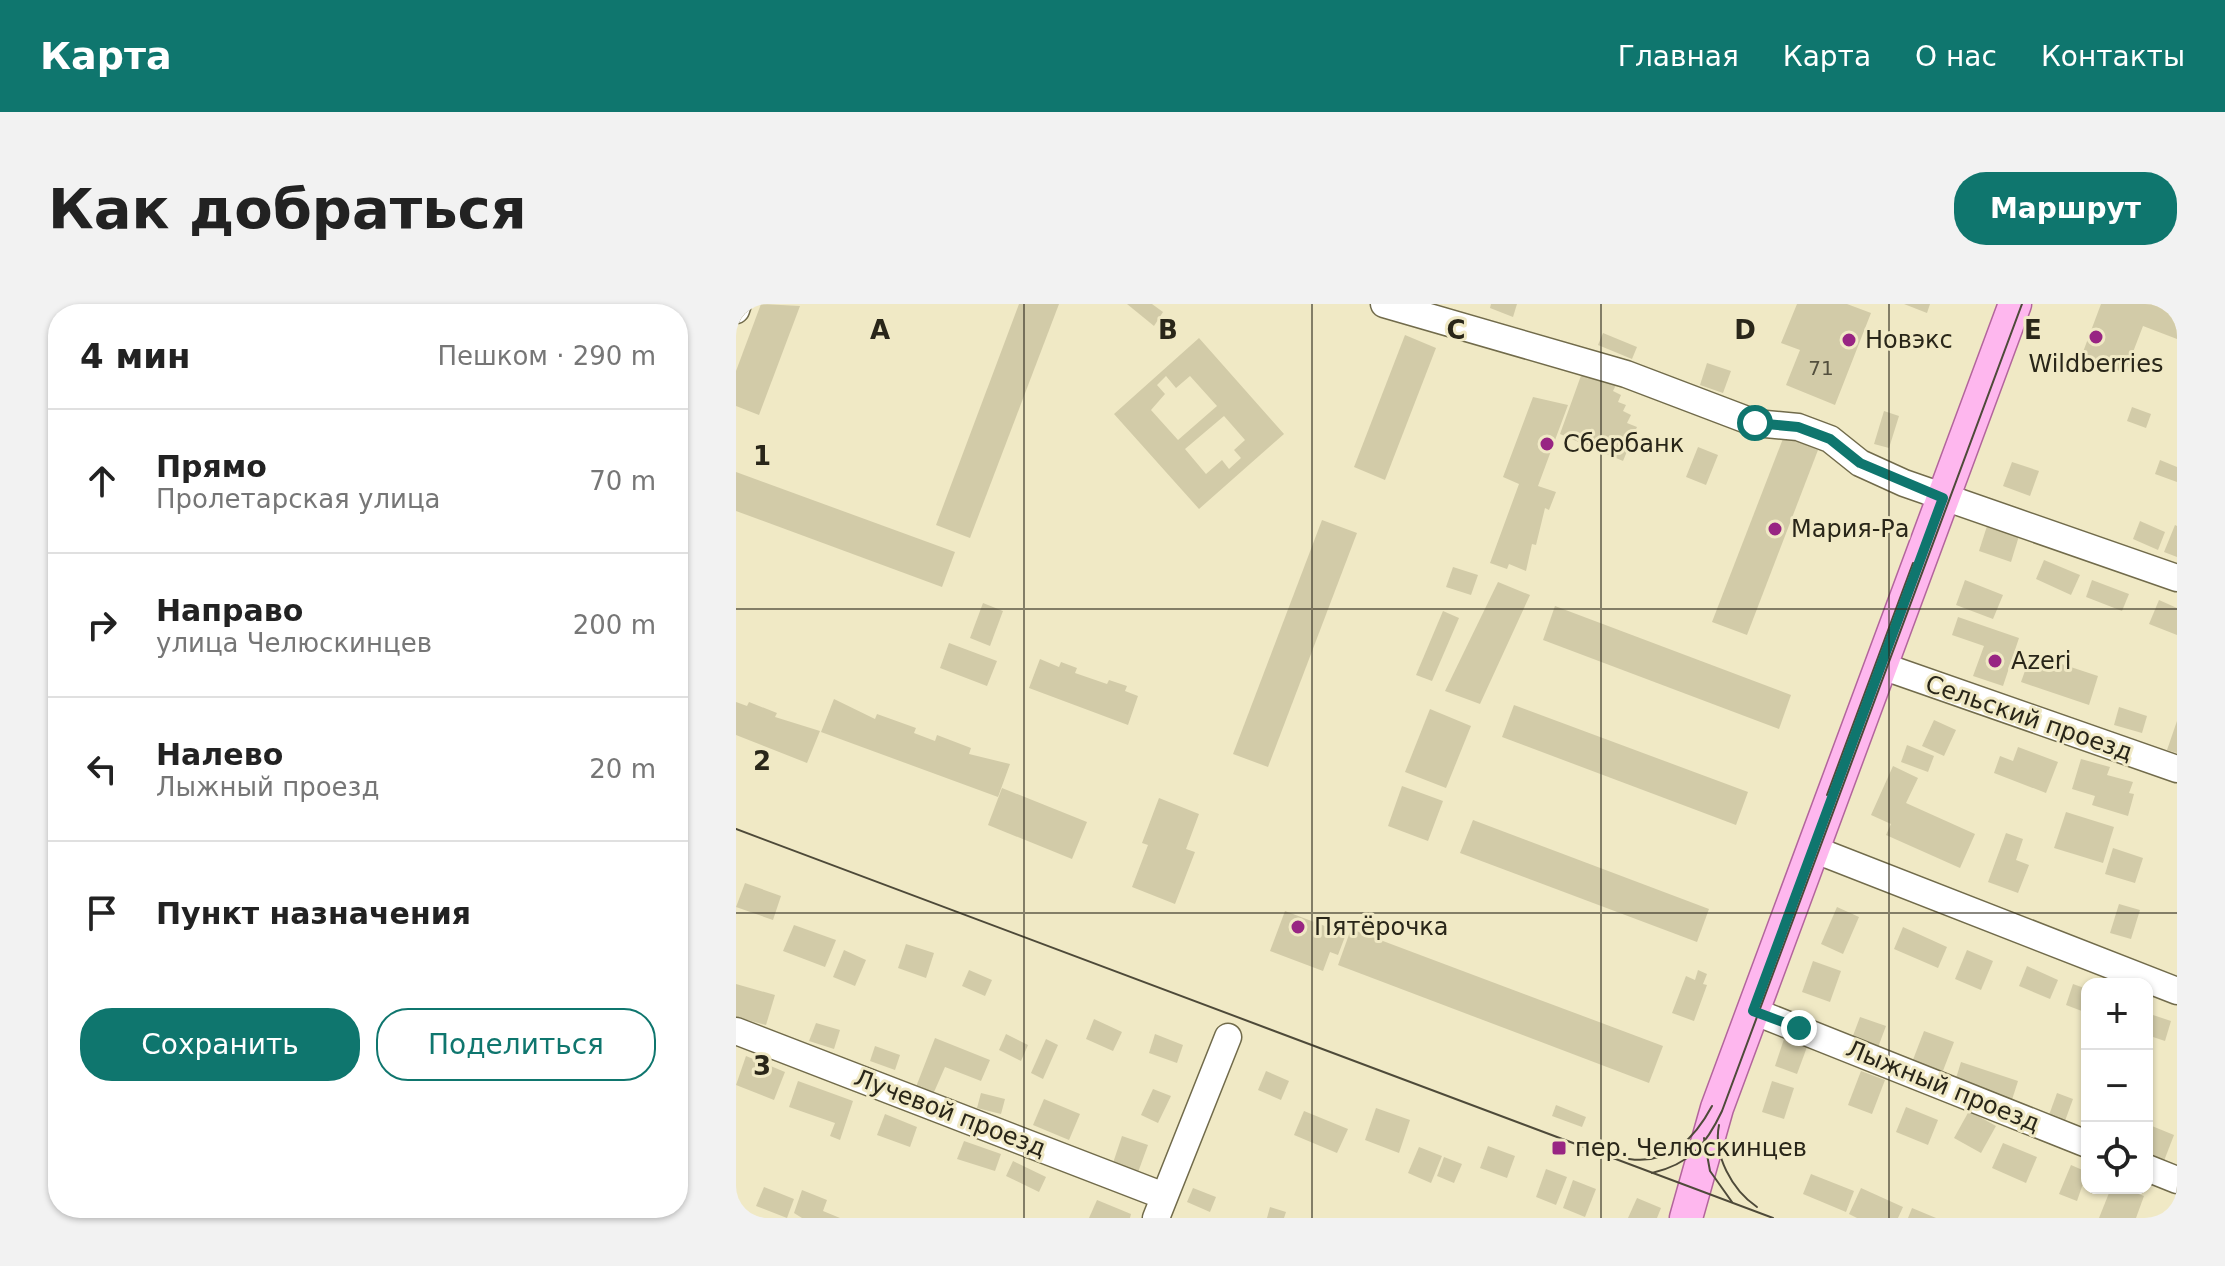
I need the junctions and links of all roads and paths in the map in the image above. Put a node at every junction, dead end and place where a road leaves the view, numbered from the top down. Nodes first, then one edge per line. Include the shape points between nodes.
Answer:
1 (738, 304) edge
2 (1384, 304) edge
3 (2015, 304) edge
4 (736, 310) edge
5 (1471, 315) edge
6 (1943, 498) junction
7 (2177, 578) edge
8 (1882, 666) junction
9 (2177, 769) edge
10 (1813, 849) junction
11 (2177, 991) edge
12 (1753, 1011) junction
13 (736, 1031) edge
14 (1228, 1037) dead end
15 (2081, 1142) edge
16 (2153, 1170) edge
17 (2177, 1180) edge
18 (1160, 1207) edge
19 (1686, 1218) edge

1 - 4 street
2 - 5 street
3 - 6 main road
5 - 6 street via 1755,423 1798,427 1830,439 1860,463
6 - 7 street
6 - 8 main road
8 - 9 street, Сельский проезд
8 - 10 main road
10 - 11 street
10 - 12 main road
12 - 15 street, Лыжный проезд
12 - 19 main road via 1717,1108
13 - 18 street, Лучевой проезд
14 - 18 street
16 - 17 street

